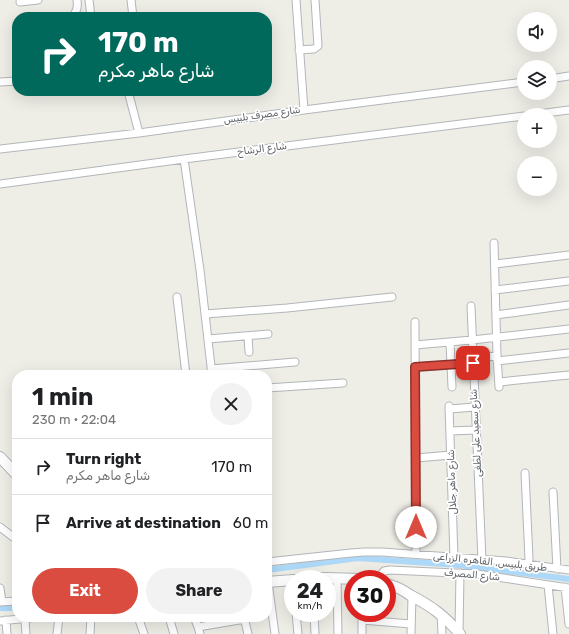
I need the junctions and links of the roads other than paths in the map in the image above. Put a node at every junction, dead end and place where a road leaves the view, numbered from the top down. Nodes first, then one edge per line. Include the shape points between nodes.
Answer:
1 (38, 0) edge
2 (77, 0) edge
3 (89, 0) edge
4 (131, 0) edge
5 (296, 0) edge
6 (315, 0) edge
7 (20, 2) dead end
8 (77, 12) edge
9 (90, 12) edge
10 (132, 12) edge
11 (299, 50) junction
12 (569, 76) edge
13 (557, 78) edge
14 (12, 81) edge
15 (0, 82) edge
16 (517, 83) edge
17 (129, 96) edge
18 (304, 110) junction
19 (569, 110) edge
20 (557, 112) edge
21 (517, 117) edge
22 (139, 133) junction
23 (0, 150) edge
24 (184, 159) junction
25 (0, 184) edge
26 (494, 243) dead end
27 (569, 255) edge
28 (495, 264) junction
29 (569, 280) edge
30 (495, 290) junction
31 (177, 297) dead end
32 (392, 297) dead end
33 (569, 305) edge
34 (471, 306) dead end
35 (205, 314) junction
36 (496, 315) junction
37 (415, 322) dead end
38 (569, 329) edge
39 (268, 334) dead end
40 (248, 336) junction
41 (497, 338) junction
42 (208, 339) junction
43 (472, 340) junction
44 (450, 342) junction
45 (416, 345) junction
46 (249, 352) dead end
47 (569, 353) edge
48 (497, 359) junction
49 (473, 360) junction
50 (295, 362) dead end
51 (451, 365) junction
52 (415, 367) junction
53 (185, 370) edge
54 (212, 370) edge
55 (229, 370) edge
56 (569, 375) edge
57 (343, 383) dead end
58 (452, 387) dead end
59 (272, 388) edge
60 (475, 407) junction
61 (476, 430) junction
62 (450, 431) junction
63 (451, 455) junction
64 (0, 457) edge
65 (416, 458) junction
66 (12, 470) edge
67 (525, 473) dead end
68 (553, 492) dead end
69 (0, 527) edge
70 (12, 536) edge
71 (416, 554) junction
72 (454, 558) junction
73 (482, 560) junction
74 (272, 561) edge
75 (528, 564) junction
76 (557, 568) junction
77 (396, 570) edge
78 (569, 570) edge
79 (460, 573) junction
80 (337, 578) joint
81 (344, 578) edge
82 (284, 581) edge
83 (272, 582) edge
84 (548, 585) junction
85 (0, 588) edge
86 (396, 588) edge
87 (567, 588) edge
88 (412, 596) junction
89 (12, 601) edge
90 (1, 602) edge
91 (272, 612) edge
92 (441, 614) junction
93 (3, 621) edge
94 (25, 622) edge
95 (58, 622) edge
96 (91, 622) edge
97 (140, 622) edge
98 (170, 622) edge
99 (231, 622) edge
100 (246, 622) edge
101 (297, 622) edge
102 (314, 622) edge
103 (362, 622) edge
104 (396, 622) edge
105 (411, 624) junction
106 (569, 624) edge
107 (199, 631) edge
108 (460, 633) edge
109 (7, 634) edge
110 (26, 634) edge
111 (57, 634) edge
112 (90, 634) edge
113 (144, 634) edge
114 (174, 634) edge
115 (248, 634) edge
116 (275, 634) edge
117 (298, 634) edge
118 (315, 634) edge
119 (338, 634) edge
120 (363, 634) edge
121 (411, 634) edge
122 (442, 634) edge
123 (553, 634) edge

1 - 7 street
2 - 8 street
3 - 9 street
4 - 10 street
5 - 11 street
6 - 11 street via 318,46 314,49
11 - 18 street
12 - 13 street
14 - 15 street
16 - 18 street, شارع مصرف بلبيس
17 - 22 street
18 - 22 street, شارع مصرف بلبيس
19 - 20 street
21 - 24 street, شارع الرشاح
22 - 23 street, شارع مصرف بلبيس
24 - 25 street, شارع الرشاح
24 - 35 street
26 - 28 street
27 - 28 street
28 - 30 street
29 - 30 street
30 - 36 street
31 - 53 street
32 - 35 street
33 - 36 street
34 - 43 street, شارع سعيد على لطفى
35 - 42 street
36 - 41 street
37 - 45 street
38 - 41 street
39 - 40 street
40 - 42 street
40 - 46 street
41 - 43 street
41 - 48 street
42 - 54 street
43 - 44 street
43 - 49 street, شارع سعيد على لطفى
44 - 45 street
44 - 51 street
45 - 52 street
47 - 48 street
48 - 49 street
48 - 56 street via 499,385
49 - 51 street
49 - 60 street, شارع سعيد على لطفى
50 - 55 street
51 - 52 street
51 - 58 street
52 - 65 street
57 - 59 street
60 - 61 street, شارع سعيد على لطفى
60 - 62 street, شارع ماهر جلال via 449,407
61 - 62 street
61 - 73 street, شارع سعيد على لطفى
62 - 63 street, شارع ماهر جلال
63 - 65 street
63 - 72 street, شارع ماهر جلال
64 - 66 street
65 - 71 street
67 - 75 street
68 - 76 street
69 - 70 street
71 - 72 street, طريق بلبيس, القاهره الزراعى
71 - 74 street, طريق بلبيس, القاهره الزراعى via 364,552
72 - 73 street, طريق بلبيس, القاهره الزراعى
73 - 75 street, طريق بلبيس, القاهره الزراعى
75 - 76 street, طريق بلبيس, القاهره الزراعى
76 - 78 street, طريق بلبيس, القاهره الزراعى
77 - 79 street, شارع المصرف
79 - 84 street, شارع المصرف
79 - 108 street
80 - 81 street
80 - 119 street
82 - 83 street
84 - 87 street, شارع المصرف
84 - 123 street
85 - 90 street
86 - 88 street
87 - 106 street
88 - 92 street
88 - 105 street
89 - 90 street
91 - 116 street
92 - 108 street
92 - 122 street
93 - 109 street
94 - 110 street
95 - 111 street
96 - 112 street
97 - 113 street
98 - 114 street
99 - 107 street
100 - 115 street
101 - 117 street
102 - 118 street
103 - 120 street
104 - 105 street
105 - 121 street

